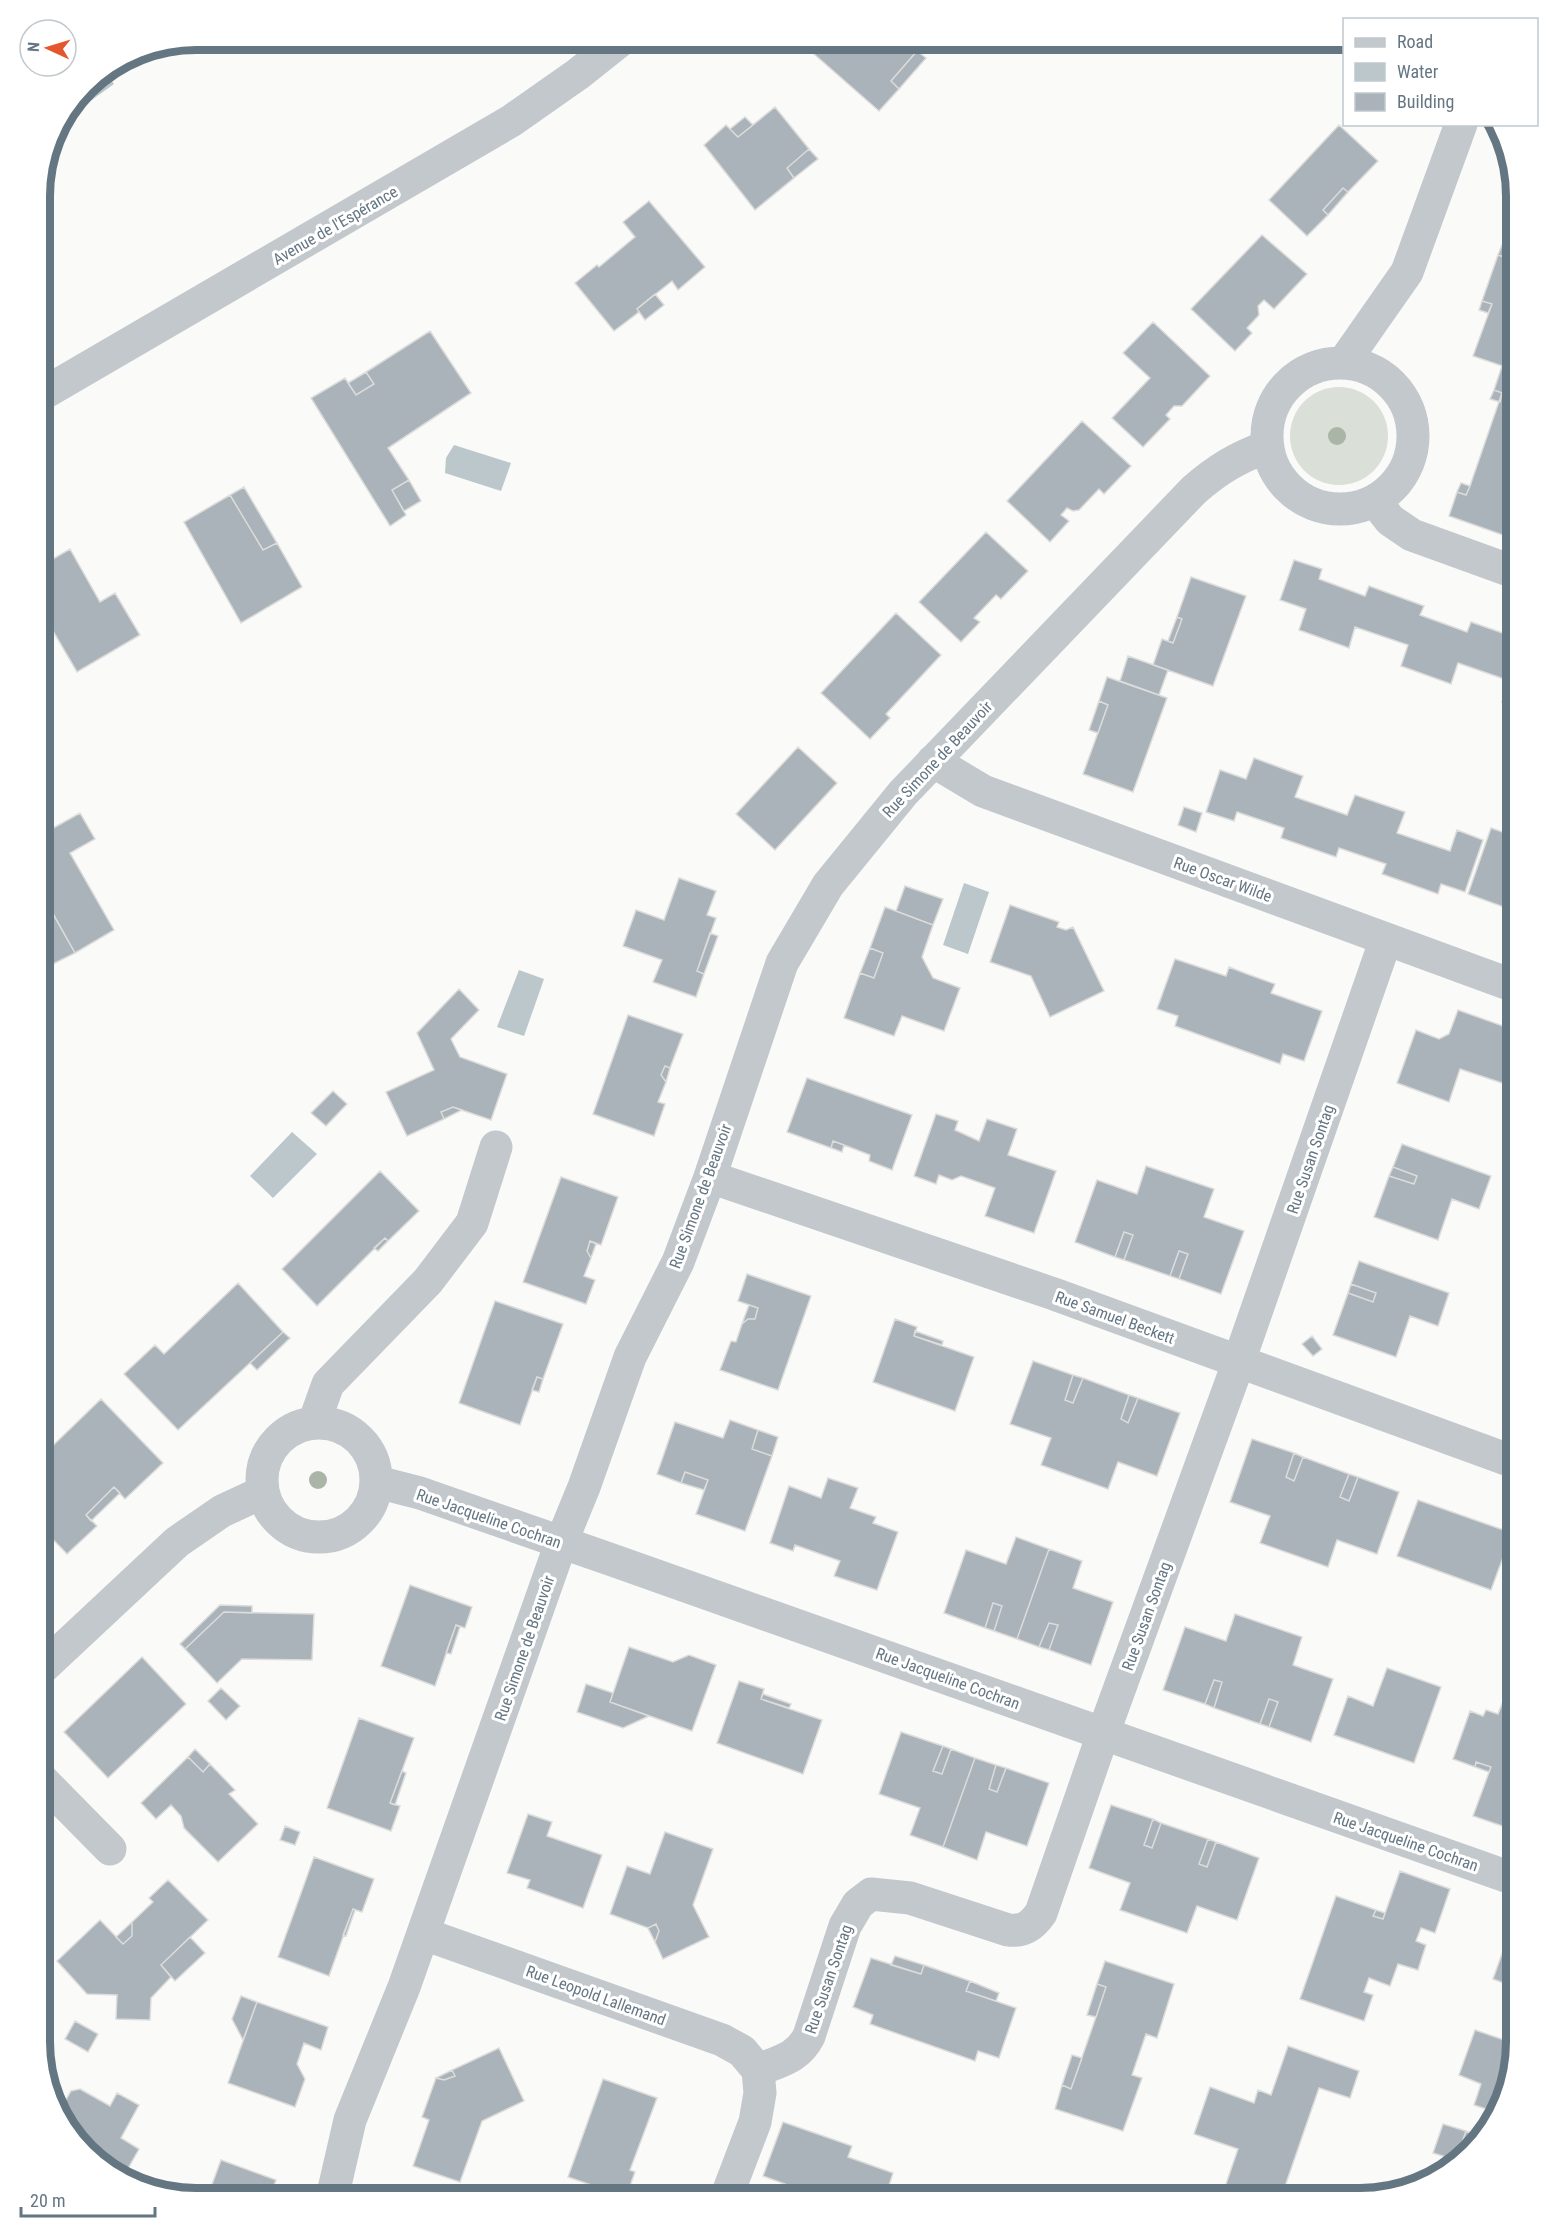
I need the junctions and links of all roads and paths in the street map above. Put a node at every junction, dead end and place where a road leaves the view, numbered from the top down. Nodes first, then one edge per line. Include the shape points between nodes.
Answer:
1 (608, 50) edge
2 (1460, 126) edge
3 (1344, 362) junction
4 (50, 390) edge
5 (1266, 447) junction
6 (1375, 501) junction
7 (1506, 569) edge
8 (933, 761) junction
9 (1386, 939) junction
10 (1506, 983) edge
11 (496, 1146) dead end
12 (710, 1177) junction
13 (1239, 1361) junction
14 (314, 1423) junction
15 (1506, 1459) edge
16 (376, 1482) junction
17 (263, 1492) junction
18 (561, 1543) junction
19 (50, 1661) edge
20 (1103, 1734) junction
21 (50, 1788) edge
22 (110, 1849) dead end
23 (1506, 1876) edge
24 (424, 1934) junction
25 (758, 2070) junction
26 (335, 2187) edge
27 (730, 2187) edge

1 - 4 street, Avenue de l'Espérance via 511,121
2 - 3 street via 1407,272
3 - 5 street via 1320,364 1284,386 1266,425
3 - 6 street via 1365,366 1386,378 1402,396 1412,418 1414,443 1407,466 1394,486
5 - 6 street via 1274,470 1287,488 1307,502 1330,509 1353,509
5 - 8 street, Rue Simone de Beauvoir via 1215,471 1194,490
6 - 7 street via 1390,520 1412,535
8 - 9 street, Rue Oscar Wilde via 983,791
8 - 12 street, Rue Simone de Beauvoir via 828,885 782,963
9 - 10 street, Rue Oscar Wilde
9 - 13 street, Rue Susan Sontag
11 - 14 street via 472,1223 428,1281 328,1384
12 - 13 street, Rue Samuel Beckett
12 - 18 street, Rue Simone de Beauvoir via 678,1262 630,1357
13 - 15 street, Rue Samuel Beckett
13 - 20 street, Rue Susan Sontag
14 - 16 street via 334,1424 365,1445 374,1463
14 - 17 street via 279,1438 262,1472
16 - 17 street via 373,1500 364,1516 333,1536 297,1533 270,1509
16 - 18 street, Rue Jacqueline Cochran via 420,1493
17 - 19 street via 222,1511 177,1542
18 - 20 street, Rue Jacqueline Cochran
18 - 24 street, Rue Simone de Beauvoir
20 - 23 street, Rue Jacqueline Cochran
20 - 25 street, Rue Susan Sontag via 1041,1913 1034,1923 1017,1931 1008,1930 910,1898 872,1894 858,1904 845,1926 803,2048
21 - 22 street
24 - 25 street, Rue Leopold Lallemand via 722,2040 742,2051
24 - 26 street, Rue Simone de Beauvoir via 350,2120
25 - 27 street via 760,2093 755,2122

